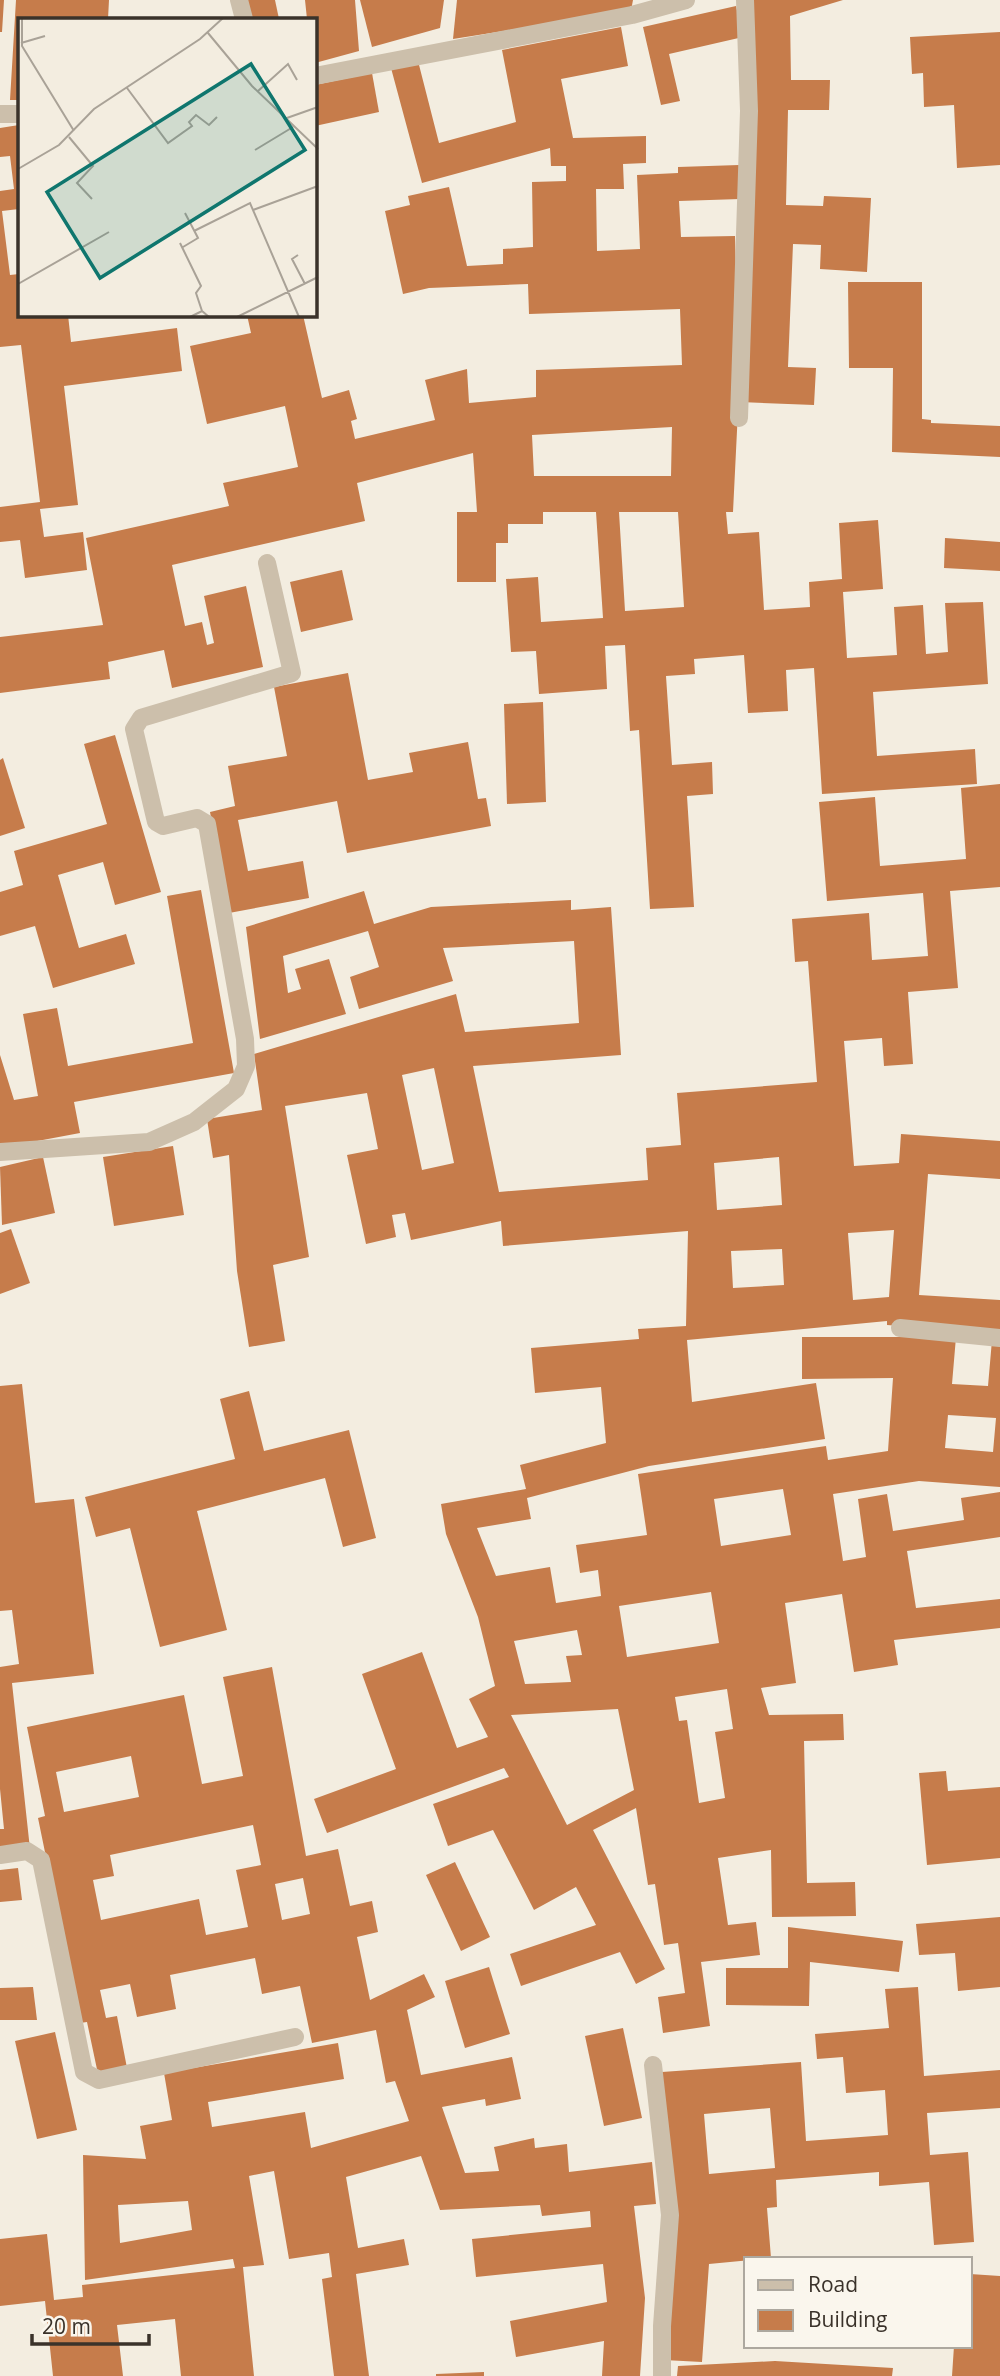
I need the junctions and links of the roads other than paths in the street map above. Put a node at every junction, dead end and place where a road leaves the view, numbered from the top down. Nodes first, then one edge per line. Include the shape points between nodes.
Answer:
1 (239, 0) edge
2 (686, 0) edge
3 (745, 0) edge
4 (634, 7) edge
5 (244, 18) edge
6 (317, 76) edge
7 (0, 114) edge
8 (18, 114) edge
9 (739, 418) dead end
10 (267, 563) dead end
11 (0, 1152) edge
12 (900, 1328) dead end
13 (1000, 1338) edge
14 (0, 1855) edge
15 (295, 2037) dead end
16 (653, 2065) dead end
17 (662, 2376) edge

1 - 5 street
2 - 4 street
3 - 9 street via 749,111
4 - 6 street
7 - 8 street
10 - 11 street via 292,673 141,718 134,729 156,822 163,826 197,818 207,824 246,1066 236,1088 194,1122 149,1142
12 - 13 street
14 - 15 street via 27,1851 41,1860 84,2072 99,2080
16 - 17 street via 670,2215

